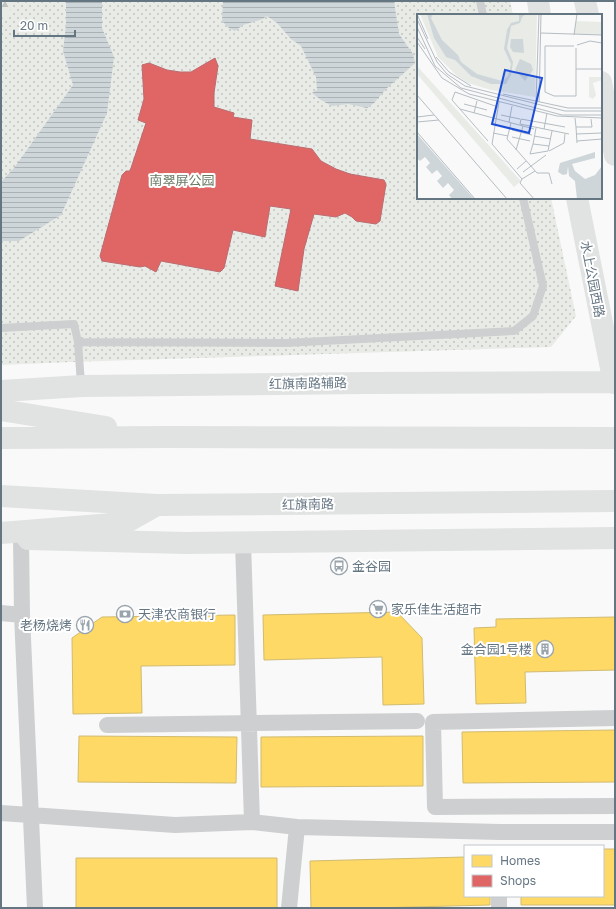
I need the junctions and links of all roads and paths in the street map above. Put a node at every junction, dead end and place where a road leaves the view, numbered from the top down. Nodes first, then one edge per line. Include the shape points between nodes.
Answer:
1 (480, 1) edge
2 (538, 1) edge
3 (585, 1) edge
4 (483, 14) edge
5 (540, 14) edge
6 (588, 14) edge
7 (602, 87) edge
8 (615, 155) edge
9 (523, 199) edge
10 (577, 199) edge
11 (1, 328) edge
12 (78, 342) junction
13 (614, 382) edge
14 (82, 386) junction
15 (1, 391) edge
16 (1, 410) edge
17 (169, 437) junction
18 (1, 438) edge
19 (615, 438) edge
20 (1, 496) edge
21 (615, 501) edge
22 (157, 505) junction
23 (8, 536) edge
24 (615, 538) edge
25 (243, 542) junction
26 (1, 614) edge
27 (22, 615) junction
28 (615, 718) edge
29 (417, 721) dead end
30 (249, 723) junction
31 (107, 725) dead end
32 (615, 806) edge
33 (1, 813) edge
34 (30, 815) junction
35 (252, 822) junction
36 (297, 827) junction
37 (615, 832) edge
38 (500, 839) edge
39 (499, 897) edge
40 (35, 908) edge
41 (289, 908) edge
42 (499, 908) edge

1 - 4 lane
2 - 5 main road
3 - 6 main road
7 - 8 main road
9 - 12 lane via 543,286 533,316 514,331 285,343
10 - 13 main road, 水上公园西路
11 - 12 lane via 74,324
12 - 14 lane
13 - 14 main road, 红旗南路辅路
14 - 15 main road, 红旗南路辅路
16 - 17 main road
17 - 18 main road
17 - 19 main road
20 - 22 main road, 红旗南路
21 - 22 main road, 红旗南路
22 - 23 main road via 125,523
23 - 25 main road via 186,543
23 - 27 street
24 - 25 main road
25 - 30 street
26 - 27 street
27 - 34 street
28 - 32 street via 433,722 436,808
29 - 30 street
30 - 31 street
30 - 35 street
33 - 34 street
34 - 35 street via 175,825
34 - 40 street
35 - 36 street
36 - 38 street
36 - 41 street
37 - 38 street
39 - 42 street

